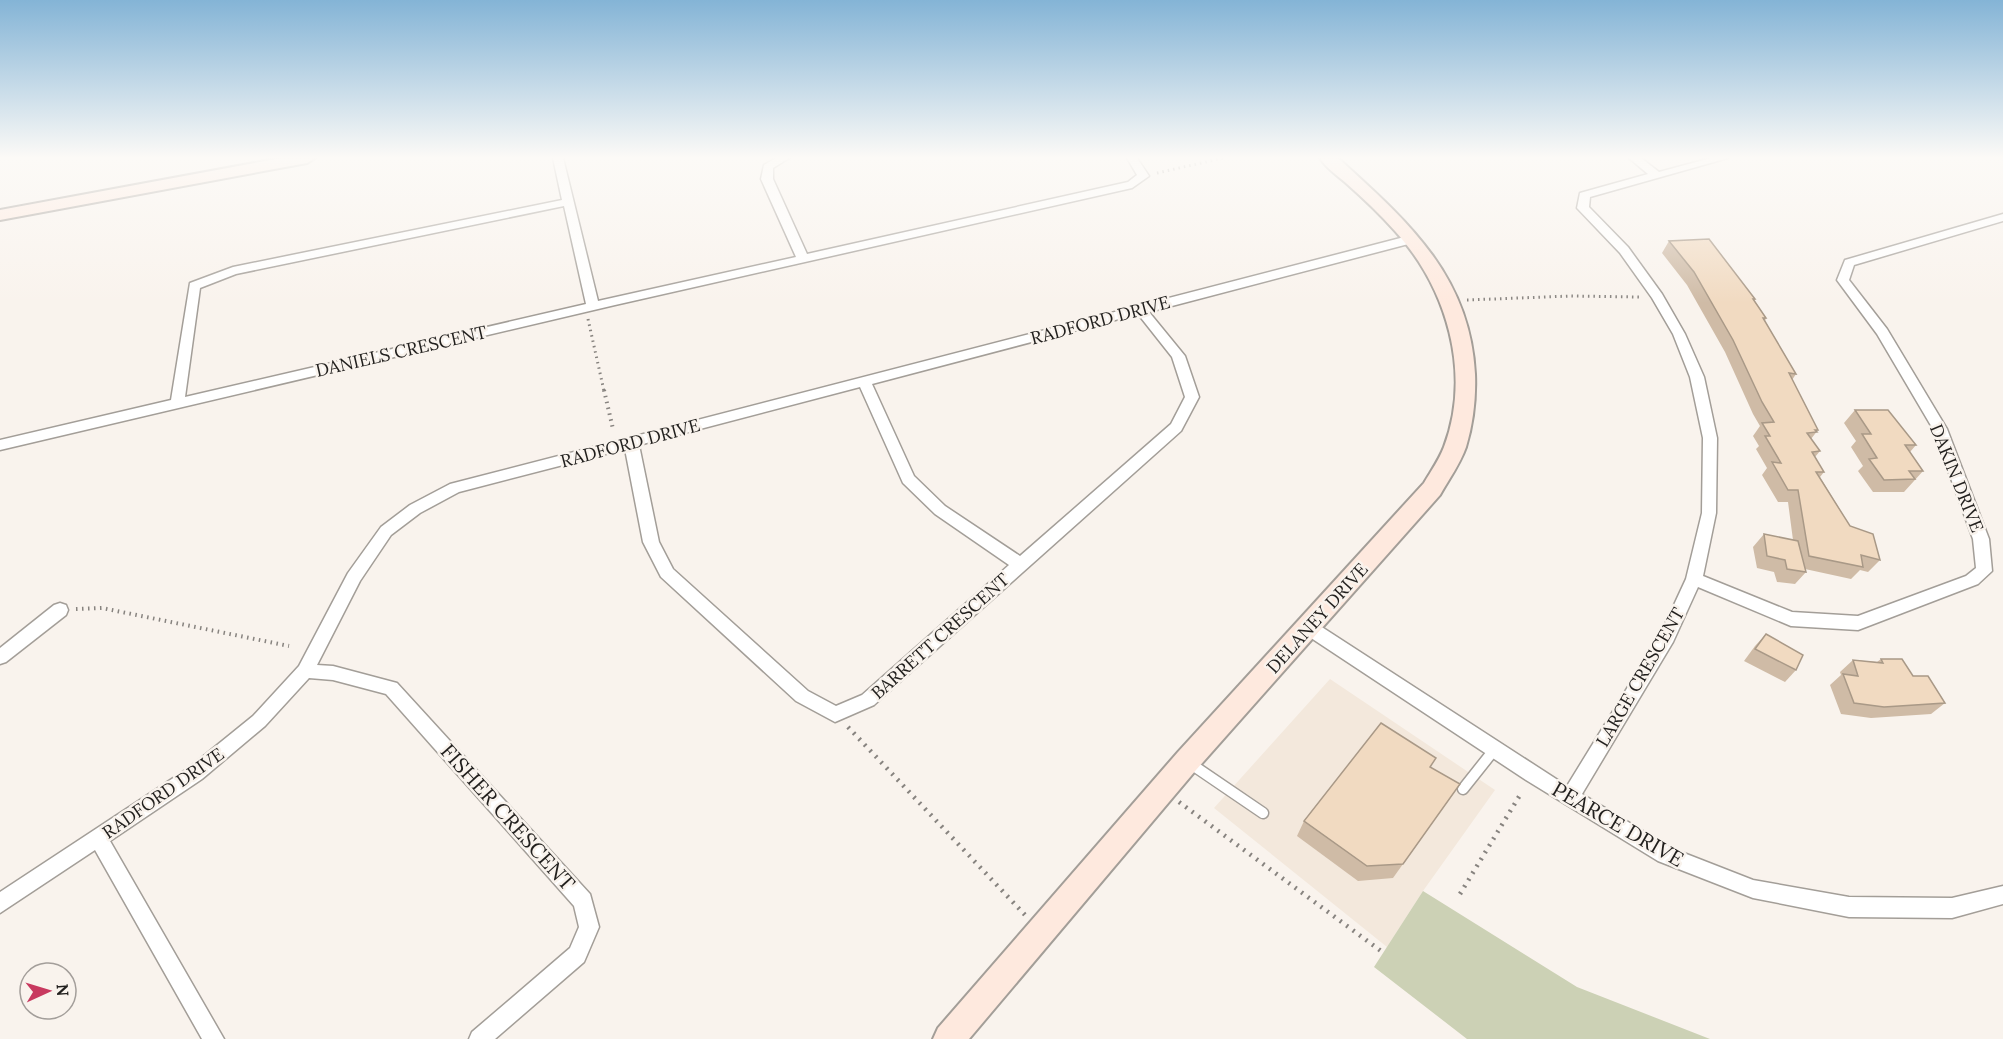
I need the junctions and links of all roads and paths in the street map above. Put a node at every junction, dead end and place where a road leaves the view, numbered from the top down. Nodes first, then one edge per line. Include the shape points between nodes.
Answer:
1 (46, 206) edge
2 (546, 206) edge
3 (569, 206) edge
4 (779, 206) edge
5 (1036, 206) edge
6 (1378, 206) edge
7 (1583, 206) edge
8 (0, 215) edge
9 (2003, 217) edge
10 (1412, 239) junction
11 (803, 259) junction
12 (1658, 297) junction
13 (1450, 300) junction
14 (592, 307) junction
15 (1141, 310) junction
16 (864, 382) junction
17 (177, 403) junction
18 (613, 429) dead end
19 (631, 443) junction
20 (0, 445) edge
21 (1020, 564) junction
22 (1694, 579) junction
23 (60, 610) joint
24 (1308, 627) junction
25 (289, 646) dead end
26 (0, 657) edge
27 (305, 671) junction
28 (835, 714) junction
29 (1494, 750) junction
30 (1187, 761) junction
31 (1163, 789) junction
32 (1464, 789) dead end
33 (1520, 795) dead end
34 (1570, 797) junction
35 (1263, 813) dead end
36 (99, 838) junction
37 (1460, 894) dead end
38 (2003, 895) edge
39 (0, 903) edge
40 (1042, 932) junction
41 (1381, 951) dead end
42 (214, 1039) edge
43 (479, 1039) edge
44 (949, 1039) edge

1 - 8 street
2 - 17 street via 233,271 194,286
3 - 14 street
4 - 11 street
5 - 11 street, DANIELS CRESCENT
6 - 10 street, DELANEY DRIVE
7 - 12 street, LARGE CRESCENT via 1624,250
9 - 22 street, DAKIN DRIVE via 1849,263 1843,280 1882,332 1940,429 1981,539 1984,571 1972,580 1858,623 1791,619
10 - 13 street, DELANEY DRIVE
10 - 15 street, RADFORD DRIVE
11 - 14 street, DANIELS CRESCENT
12 - 13 path
12 - 22 street, LARGE CRESCENT via 1697,376 1710,438 1710,513
13 - 24 street, DELANEY DRIVE via 1460,330 1466,382 1457,442 1432,489
14 - 17 street, DANIELS CRESCENT
14 - 18 path via 587,317
15 - 16 street, RADFORD DRIVE
15 - 21 street, BARRETT CRESCENT via 1178,356 1192,397 1176,426
16 - 19 street, RADFORD DRIVE
16 - 21 street via 908,480 940,510
17 - 20 street, DANIELS CRESCENT
19 - 27 street, RADFORD DRIVE via 456,488 415,509 387,531 354,577
19 - 28 street via 651,542 666,573 802,696
21 - 28 street, BARRETT CRESCENT via 868,700
22 - 34 street, LARGE CRESCENT via 1667,637
23 - 25 path via 102,608
23 - 26 street
24 - 29 street, PEARCE DRIVE
24 - 30 street, DELANEY DRIVE
27 - 36 street, RADFORD DRIVE via 259,720 196,773
27 - 43 street, FISHER CRESCENT via 333,673 391,687 583,901 589,927 577,955
28 - 40 path
29 - 32 lane
29 - 34 street, PEARCE DRIVE
30 - 31 street, DELANEY DRIVE
30 - 35 lane
31 - 40 street, DELANEY DRIVE
31 - 41 path
33 - 37 path
34 - 38 street, PEARCE DRIVE via 1665,855 1753,889 1849,907 1952,908
36 - 39 street, RADFORD DRIVE
36 - 42 street
40 - 44 street, DELANEY DRIVE

